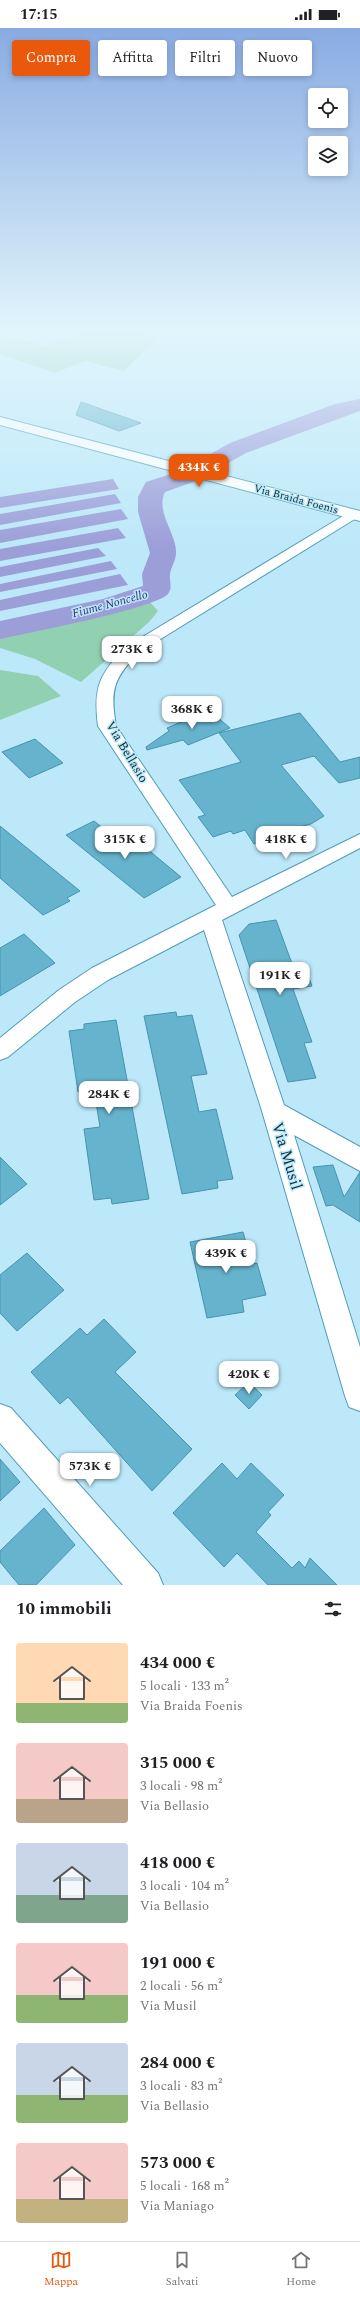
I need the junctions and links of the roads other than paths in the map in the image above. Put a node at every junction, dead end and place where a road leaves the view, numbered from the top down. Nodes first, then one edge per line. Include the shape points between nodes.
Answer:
1 (0, 421) edge
2 (356, 515) edge
3 (360, 840) edge
4 (219, 913) junction
5 (0, 1051) edge
6 (274, 1111) junction
7 (358, 1154) edge
8 (360, 1396) edge
9 (0, 1419) edge
10 (146, 1585) edge

1 - 2 street, Via Braida Foenis
2 - 4 street, Via Bellasio via 132,650 114,667 106,684 103,701 108,726
3 - 4 street
4 - 5 street via 100,974 67,996
4 - 6 street, Via Musil
6 - 7 street
6 - 8 street, Via Musil
9 - 10 street

